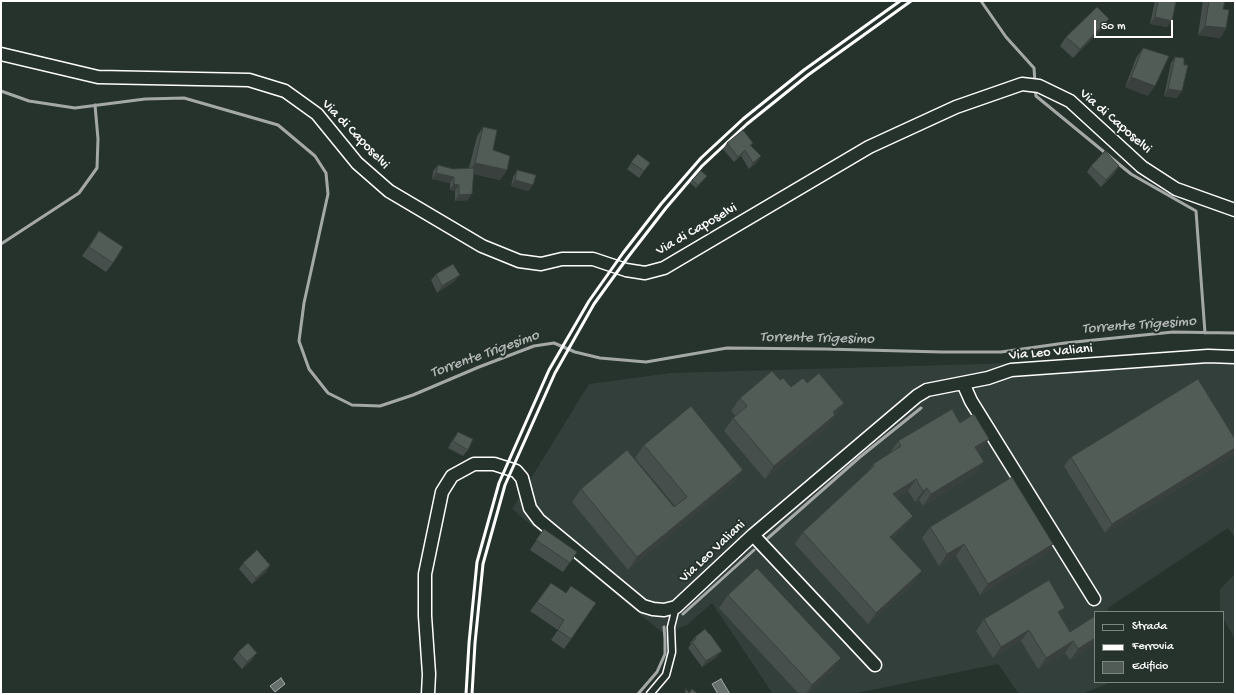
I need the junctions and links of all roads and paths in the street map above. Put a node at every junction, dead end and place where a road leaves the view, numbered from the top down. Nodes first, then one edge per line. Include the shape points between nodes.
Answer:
1 (1, 54) edge
2 (1235, 210) edge
3 (1235, 357) edge
4 (963, 383) junction
5 (753, 535) junction
6 (1094, 598) dead end
7 (676, 607) junction
8 (875, 666) dead end
9 (428, 694) edge
10 (650, 694) edge

1 - 2 street, Via di Caposelvi via 98,77 249,80 285,91 316,114 357,163 389,191 482,246 519,261 541,264 562,259 592,259 645,273 664,268 869,147 956,107 1022,84 1039,86 1070,101 1142,167 1176,189
3 - 4 street, Via Leo Valiani via 1208,356 1011,370
4 - 5 street, Via Leo Valiani via 927,390 917,396
4 - 6 street via 971,400
5 - 7 street, Via Leo Valiani
5 - 8 street
7 - 9 street via 664,610 643,606 539,520 530,508 522,478 516,471 494,464 474,464 452,476 442,492 425,574
7 - 10 lane via 671,627 672,652 666,675

